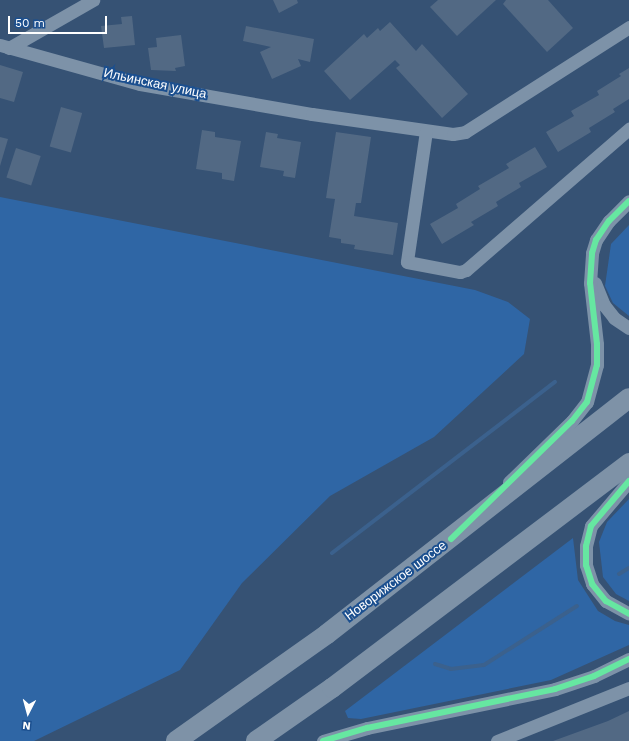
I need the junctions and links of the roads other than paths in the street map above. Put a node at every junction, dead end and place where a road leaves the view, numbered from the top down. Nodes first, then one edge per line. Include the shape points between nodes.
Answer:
1 (93, 0) edge
2 (629, 27) edge
3 (4, 46) edge
4 (629, 129) edge
5 (426, 131) junction
6 (629, 201) edge
7 (591, 267) junction
8 (629, 328) edge
9 (629, 398) edge
10 (629, 463) edge
11 (629, 481) edge
12 (451, 539) junction
13 (629, 614) edge
14 (629, 659) edge
15 (629, 688) edge
16 (176, 741) edge
17 (256, 741) edge
18 (323, 741) edge
19 (497, 741) edge

1 - 3 street
2 - 5 street, Ильинская улица via 465,132 453,134
3 - 5 street, Ильинская улица via 140,84
4 - 5 street via 460,272 407,262
6 - 7 street via 609,221 596,240
7 - 8 street via 604,305 614,318
7 - 12 street via 597,365 587,402 572,421
9 - 12 highway, Новорижское шоссе
10 - 17 highway via 332,688
11 - 13 street via 591,526 586,546 586,565 592,584 606,601
12 - 16 highway, Новорижское шоссе via 257,686
14 - 18 street via 594,676 554,690 367,728
15 - 19 street

